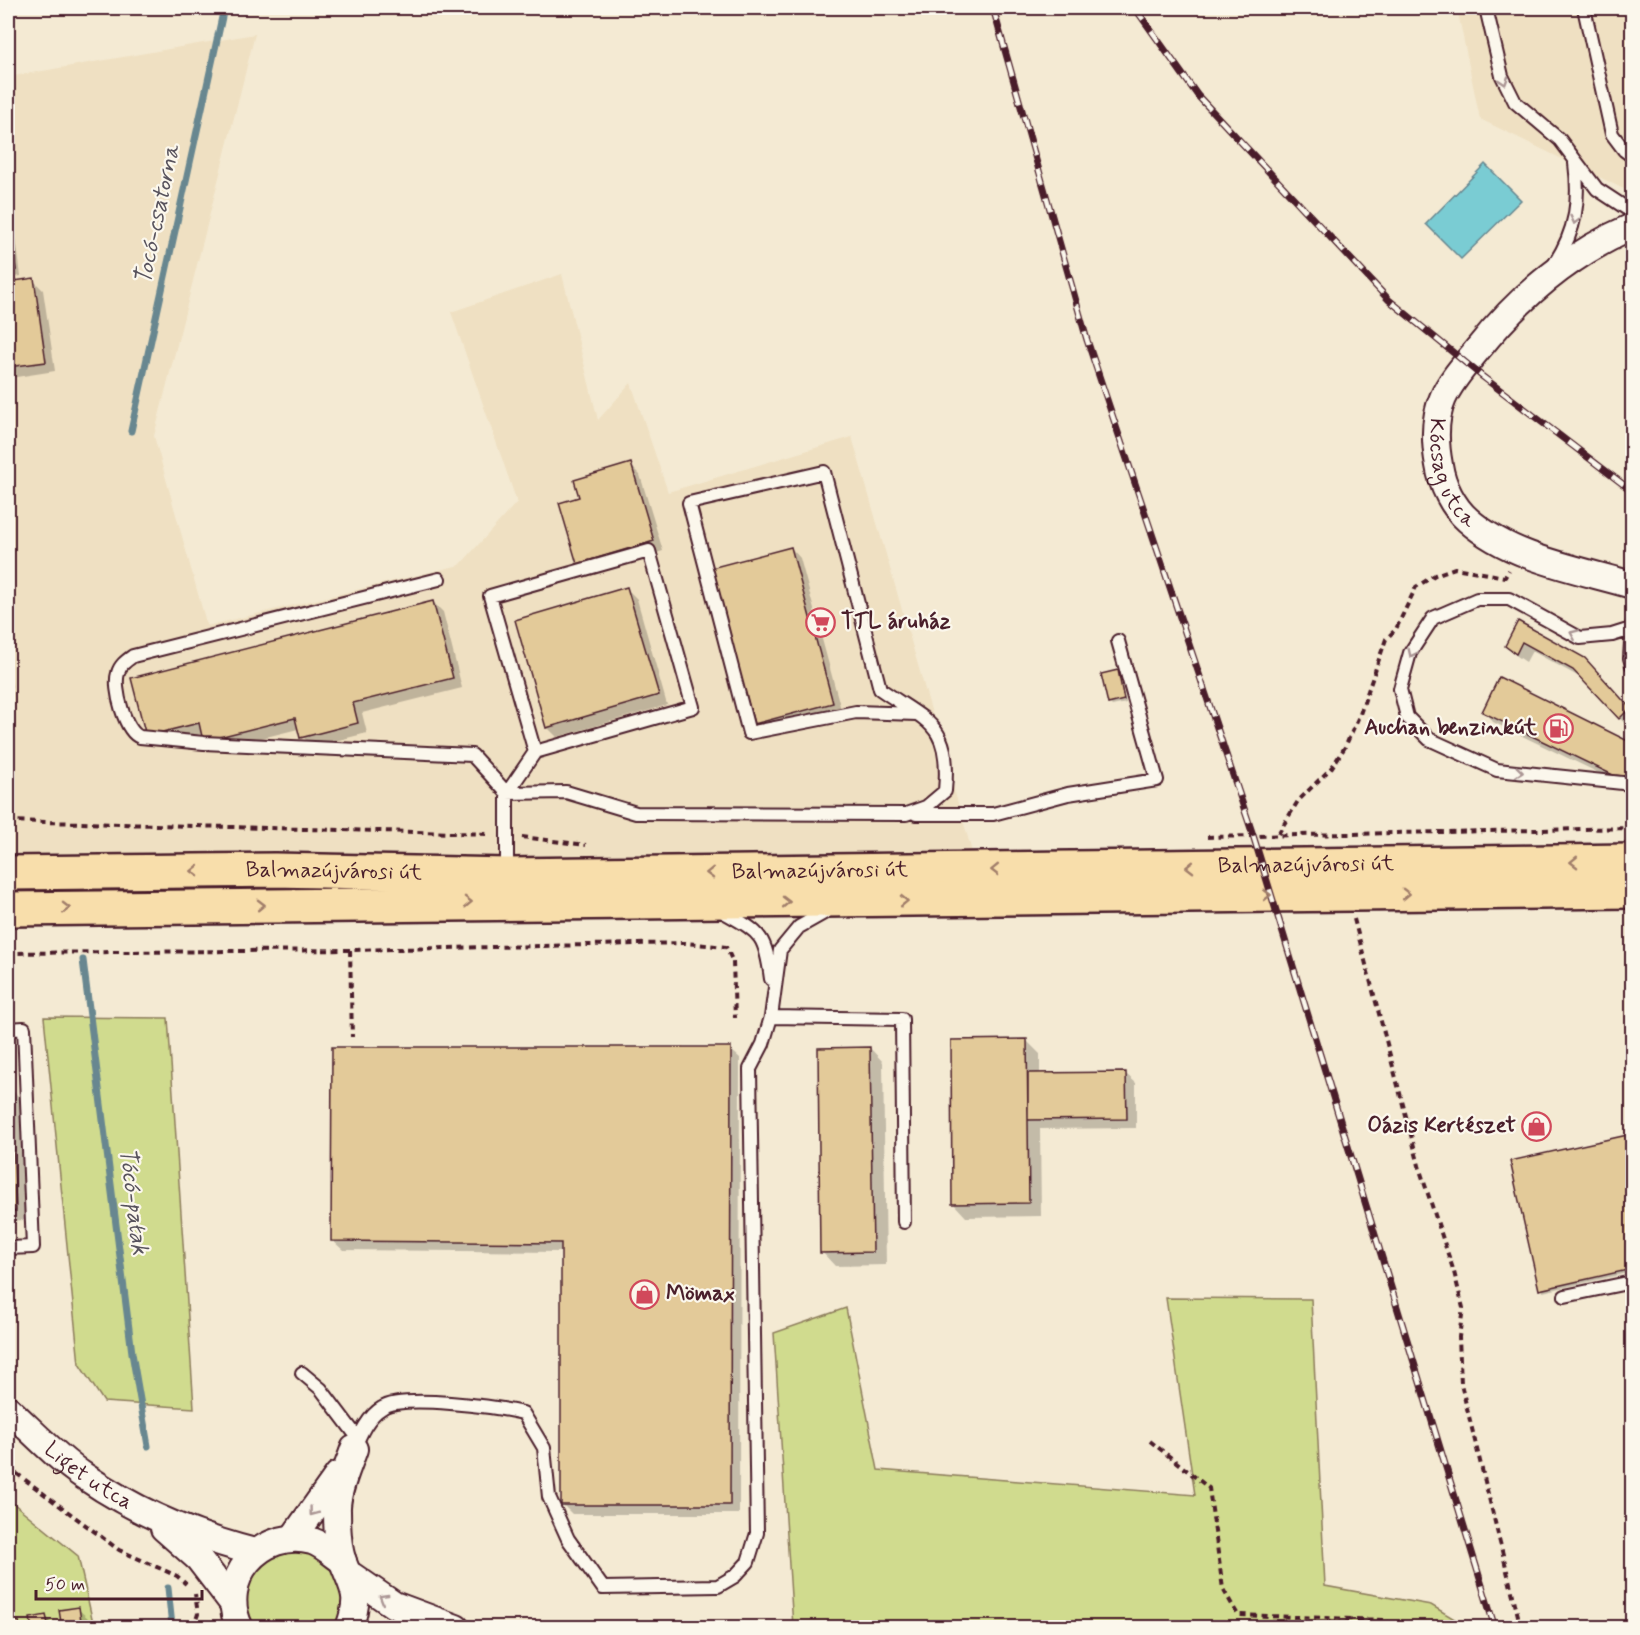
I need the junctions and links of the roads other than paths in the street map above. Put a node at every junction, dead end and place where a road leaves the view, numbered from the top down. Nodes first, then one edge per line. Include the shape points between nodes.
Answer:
1 (1486, 8) edge
2 (1584, 8) edge
3 (1632, 156) edge
4 (1575, 162) junction
5 (1632, 213) edge
6 (1632, 227) edge
7 (1546, 277) junction
8 (439, 579) dead end
9 (1632, 585) edge
10 (1631, 627) edge
11 (1118, 641) dead end
12 (1632, 665) edge
13 (917, 714) junction
14 (535, 752) junction
15 (1632, 784) edge
16 (507, 793) junction
17 (906, 814) junction
18 (1632, 861) edge
19 (8, 873) edge
20 (507, 875) junction
21 (1632, 891) edge
22 (845, 901) junction
23 (707, 903) junction
24 (8, 909) edge
25 (773, 993) junction
26 (771, 1017) junction
27 (8, 1029) edge
28 (904, 1222) dead end
29 (8, 1248) edge
30 (1632, 1282) edge
31 (1565, 1296) dead end
32 (302, 1372) dead end
33 (8, 1409) edge
34 (356, 1443) junction
35 (146, 1512) junction
36 (293, 1538) junction
37 (255, 1552) junction
38 (347, 1569) junction
39 (233, 1619) edge
40 (349, 1628) edge
41 (456, 1628) edge

1 -> 4 lane via 1507,91 1525,112 1560,140
2 - 3 lane via 1612,134
4 - 5 lane via 1598,189
4 -> 7 lane via 1576,218
6 - 7 street, Kócsag utca via 1586,250
7 - 9 street, Kócsag utca via 1490,334 1442,399 1436,424 1441,475 1451,499 1486,534 1535,555
8 - 16 lane via 134,656 124,663 116,679 126,725 132,735 140,737 204,743 472,755
10 - 12 lane
10 -> 15 lane via 1612,635 1580,638 1509,599 1477,599 1433,618 1410,653 1400,689 1407,717 1429,739 1497,770
11 - 17 lane via 1157,780 1068,794 993,814
13 - 13 lane via 880,689 824,472 689,503 749,733 856,712
13 - 17 lane via 937,728 947,761 945,791 926,807
14 - 14 lane via 693,707 649,551 490,596
14 - 16 lane
16 - 17 lane via 566,792 636,813
16 - 20 lane
18 -> 20 main road, Balmazújvárosi út
20 -> 19 main road, Balmazújvárosi út via 274,870
22 -> 21 main road, Balmazújvárosi út
23 -> 22 main road, Balmazújvárosi út
22 - 25 lane via 799,927 780,950
24 -> 23 main road, Balmazújvárosi út
23 - 25 lane via 759,934 767,948
25 - 26 lane
26 - 28 lane via 902,1019
26 - 34 lane via 750,1068 757,1533 748,1562 735,1576 718,1586 603,1588 568,1539 549,1497 544,1448 523,1413 491,1406 393,1402 372,1417
27 - 29 lane via 24,1028 33,1247
30 - 31 lane
32 - 34 lane via 321,1389
33 - 35 street, Liget utca via 83,1475
34 -> 36 street
34 - 38 street via 336,1508
35 - 37 street, Liget utca via 212,1542
35 - 39 street, Liget utca via 199,1559
36 - 37 street via 273,1542
36 - 38 street via 314,1541
37 - 39 street via 234,1584
38 - 40 street via 356,1593
41 -> 38 street via 394,1605

